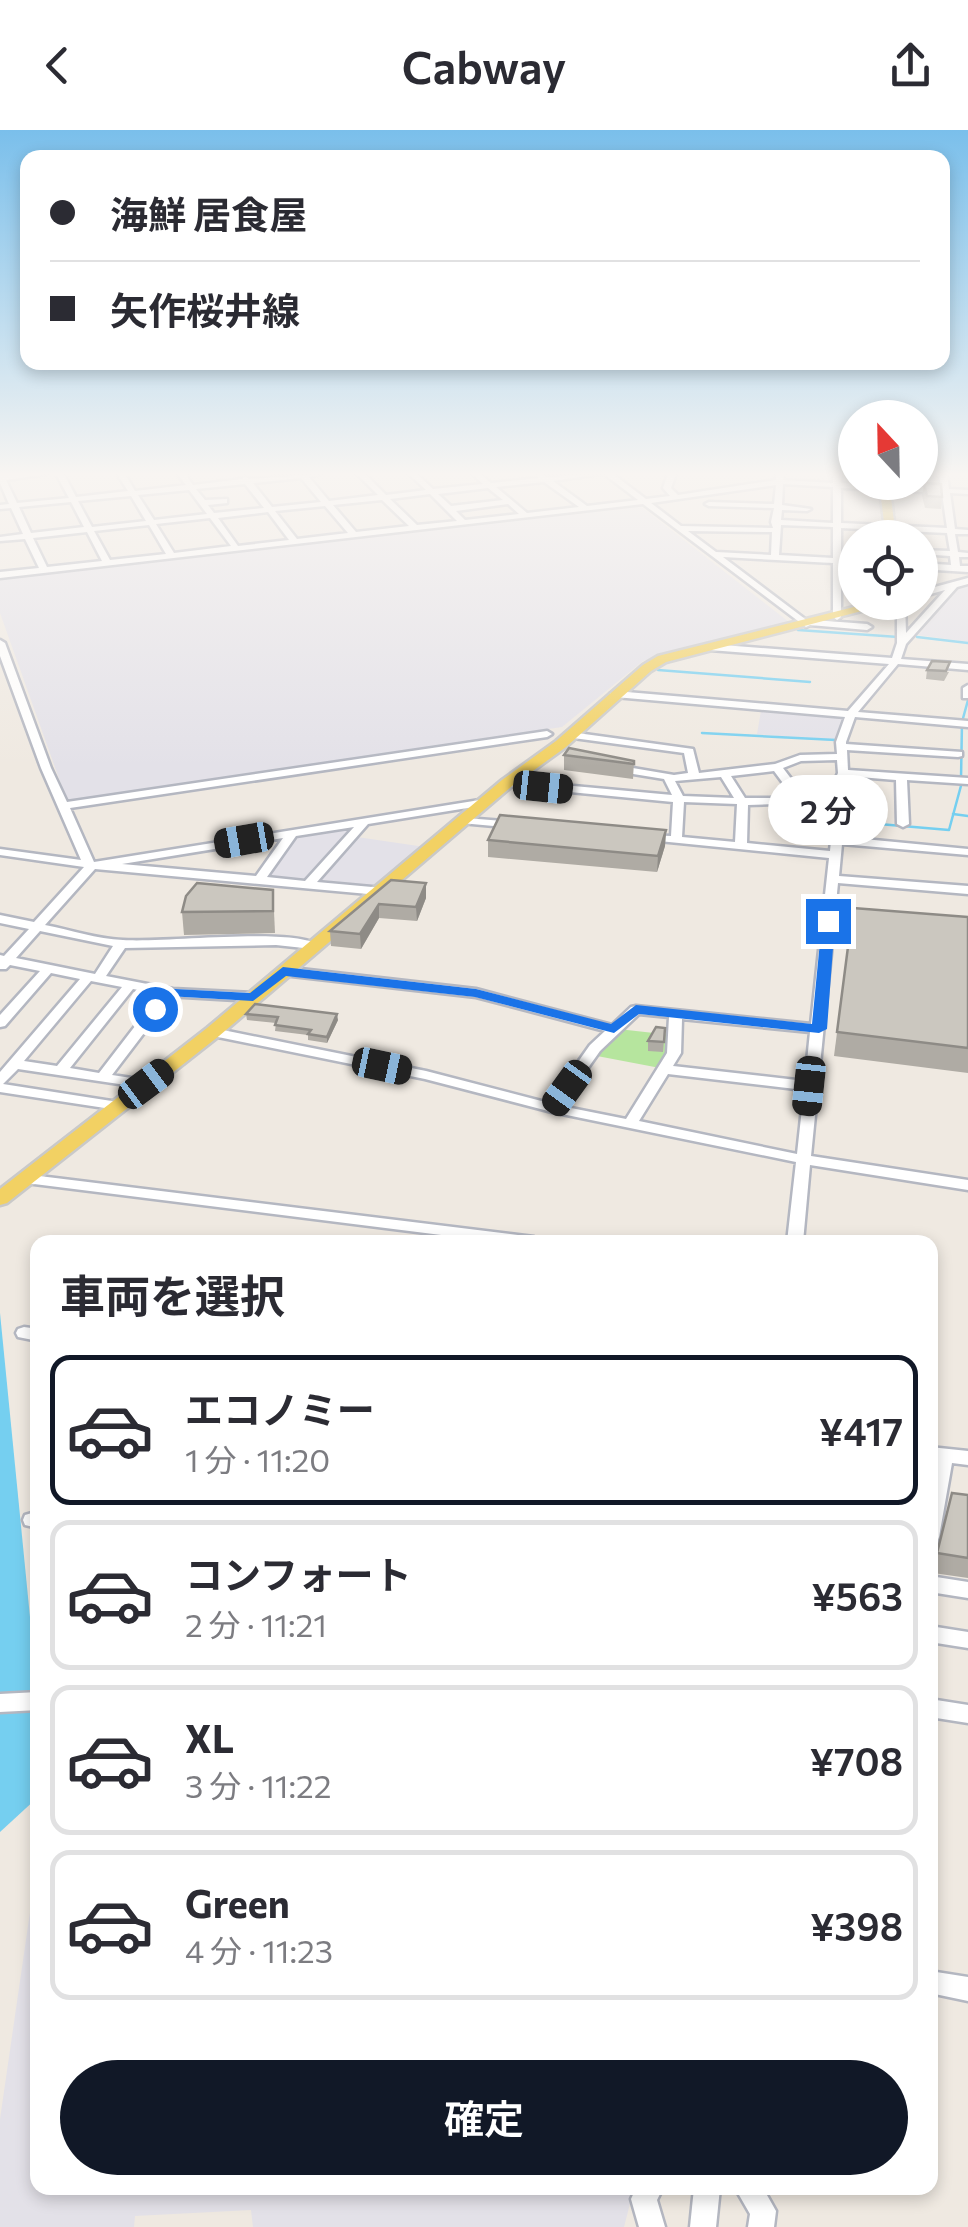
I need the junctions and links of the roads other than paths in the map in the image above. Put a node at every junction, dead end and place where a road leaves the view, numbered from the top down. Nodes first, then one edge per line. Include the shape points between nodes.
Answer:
1 (28, 572) edge
2 (737, 572) edge
3 (838, 572) edge
4 (0, 575) edge
5 (968, 581) edge
6 (955, 584) junction
7 (938, 589) edge
8 (837, 617) joint
9 (901, 620) edge
10 (809, 624) junction
11 (867, 627) dead end
12 (902, 642) junction
13 (0, 643) edge
14 (710, 648) junction
15 (954, 653) dead end
16 (896, 661) junction
17 (950, 665) junction
18 (968, 667) edge
19 (614, 694) junction
20 (852, 712) junction
21 (968, 724) edge
22 (546, 734) dead end
23 (570, 736) junction
24 (843, 752) junction
25 (736, 754) dead end
26 (770, 754) dead end
27 (958, 754) dead end
28 (596, 764) edge
29 (779, 766) junction
30 (740, 772) junction
31 (843, 773) junction
32 (725, 774) junction
33 (901, 776) junction
34 (671, 777) junction
35 (694, 778) junction
36 (968, 781) edge
37 (507, 783) junction
38 (832, 800) junction
39 (680, 801) junction
40 (486, 802) junction
41 (802, 802) junction
42 (743, 804) junction
43 (64, 806) junction
44 (365, 820) junction
45 (465, 821) junction
46 (904, 824) dead end
47 (522, 826) edge
48 (294, 832) junction
49 (638, 836) edge
50 (676, 840) junction
51 (836, 840) junction
52 (741, 846) junction
53 (0, 852) edge
54 (968, 852) edge
55 (834, 854) junction
56 (92, 865) junction
57 (834, 879) junction
58 (259, 880) junction
59 (308, 884) junction
60 (968, 890) edge
61 (380, 891) junction
62 (0, 918) edge
63 (828, 921) junction
64 (846, 922) dead end
65 (37, 926) junction
66 (121, 944) junction
67 (313, 944) junction
68 (2, 963) edge
69 (48, 970) junction
70 (283, 971) junction
71 (93, 978) junction
72 (128, 986) junction
73 (162, 991) junction
74 (253, 997) junction
75 (676, 1014) junction
76 (0, 1023) edge
77 (614, 1029) junction
78 (819, 1029) junction
79 (213, 1032) junction
80 (0, 1056) edge
81 (17, 1061) junction
82 (663, 1069) junction
83 (61, 1071) junction
84 (104, 1078) junction
85 (0, 1084) edge
86 (146, 1084) junction
87 (809, 1086) junction
88 (118, 1106) junction
89 (552, 1108) junction
90 (630, 1124) junction
91 (801, 1159) junction
92 (23, 1179) junction
93 (968, 1185) edge
94 (0, 1199) edge
95 (477, 1235) edge
96 (796, 1235) edge
97 (938, 1454) edge
98 (968, 1458) edge
99 (938, 1585) edge
100 (968, 1590) edge
101 (938, 1635) edge
102 (968, 1640) edge
103 (30, 1701) edge
104 (0, 1703) edge
105 (938, 1709) edge
106 (968, 1714) edge
107 (938, 1983) edge
108 (968, 1989) edge
109 (646, 2195) edge
110 (705, 2195) edge
111 (753, 2195) edge
112 (652, 2227) edge
113 (703, 2227) edge
114 (761, 2227) edge

1 - 4 street
2 - 10 street
3 - 8 street
5 - 6 street
6 - 7 street
6 - 12 street
8 - 10 main road
9 - 12 street
10 - 11 street
10 - 14 main road
12 - 16 street
13 - 43 street
14 - 16 street
14 - 19 main road via 654,663
15 - 17 street
16 - 17 street
16 - 20 street
17 - 18 street
19 - 20 street
19 - 23 main road
20 - 21 street
20 - 24 street via 842,732
22 - 43 street
23 - 35 street via 686,749
23 - 37 main road via 556,755
24 - 27 street
24 - 29 street
24 - 31 street
25 - 30 street
26 - 29 street
28 - 34 street
29 - 30 street
29 - 41 street
30 - 32 street
31 - 33 street
31 - 38 street
32 - 35 street
32 - 42 street
33 - 36 street
33 - 46 street
34 - 35 street
34 - 39 street
37 - 39 street
37 - 40 main road
38 - 41 street
38 - 51 street
39 - 42 street
39 - 50 street
40 - 44 street
40 - 45 main road
41 - 42 street
42 - 52 street
43 - 56 street
44 - 48 street
44 - 59 street
45 - 47 street
45 - 61 main road
48 - 56 street
48 - 58 street
49 - 50 street
50 - 52 street
51 - 54 street
51 - 55 street
52 - 55 street
53 - 56 street
55 - 57 street
56 - 58 street
56 - 65 street
57 - 60 street
57 - 63 street
58 - 59 street
59 - 61 street
61 - 67 main road
62 - 65 street
63 - 64 street
63 - 78 street
65 - 66 street
65 - 68 street
66 - 67 street
66 - 71 street
67 - 70 main road
68 - 69 street
69 - 71 street
69 - 76 street
70 - 74 main road
70 - 77 street via 476,993
71 - 72 street
71 - 81 street
72 - 73 street
72 - 83 street
73 - 74 street
73 - 84 street
74 - 79 main road
75 - 77 street via 636,1010
75 - 78 street
75 - 82 street via 674,1053
77 - 89 street
78 - 87 street
79 - 86 main road
79 - 89 street
80 - 81 street
81 - 83 street
81 - 85 street
82 - 87 street
82 - 90 street
83 - 84 street
84 - 86 street
85 - 88 street
86 - 88 main road
87 - 91 street
88 - 92 main road
89 - 90 street
90 - 91 street
91 - 93 street
91 - 96 street
92 - 94 main road
92 - 95 street
97 - 98 street
99 - 100 street
101 - 102 street
103 - 104 street
105 - 106 street
107 - 108 street
109 - 112 street
110 - 113 street
111 - 114 street via 763,2211

